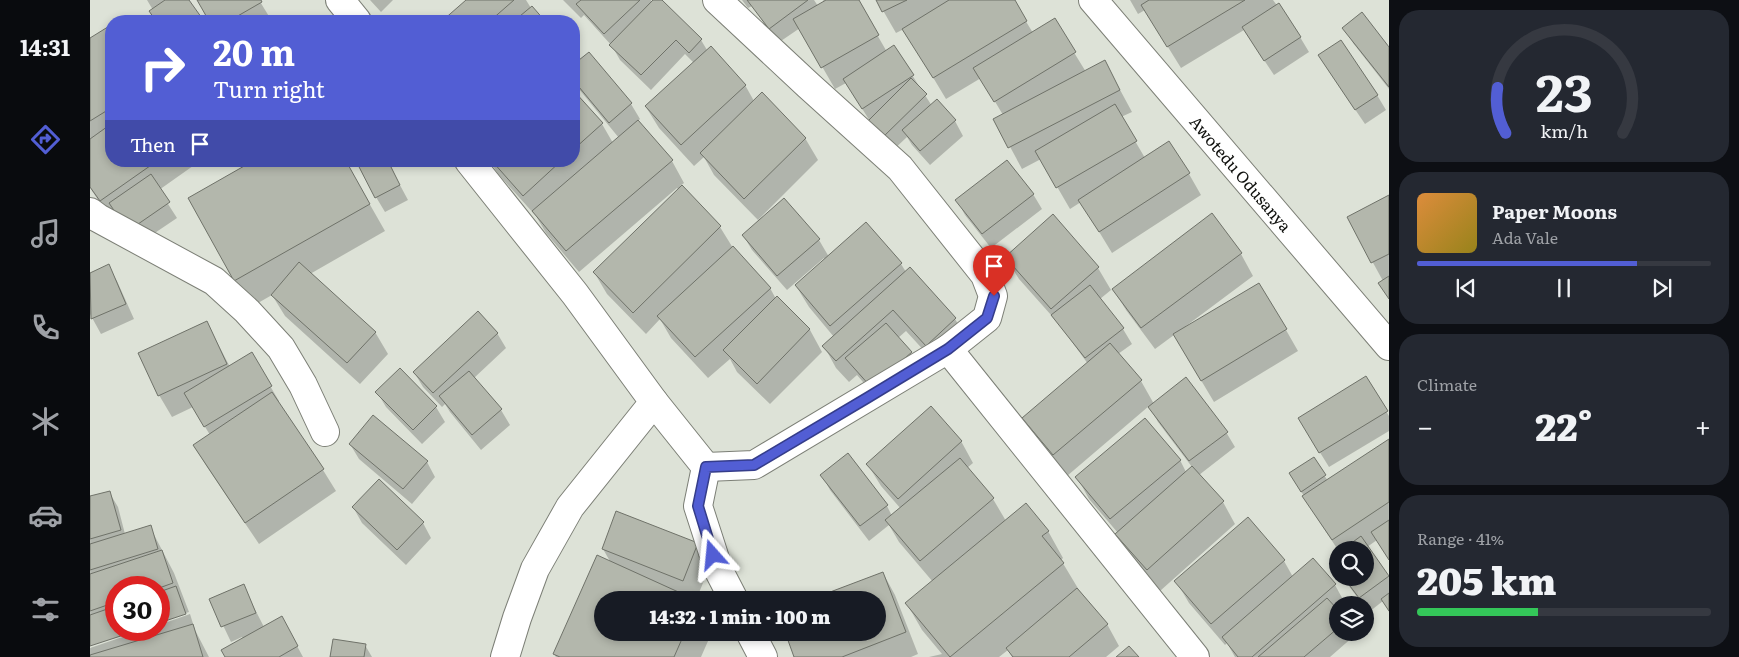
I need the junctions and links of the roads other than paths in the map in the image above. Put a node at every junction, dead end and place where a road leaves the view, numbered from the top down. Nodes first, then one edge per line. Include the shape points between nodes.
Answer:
1 (340, 0) edge
2 (717, 0) edge
3 (1093, 0) edge
4 (352, 15) edge
5 (474, 167) edge
6 (90, 212) edge
7 (1389, 346) edge
8 (948, 349) junction
9 (654, 402) junction
10 (325, 432) dead end
11 (706, 467) junction
12 (729, 591) edge
13 (755, 641) edge
14 (504, 657) edge
15 (763, 657) edge
16 (1195, 657) edge

1 - 4 street
2 - 8 street via 900,168 984,275 994,296 987,318
3 - 7 street, Awotedu Odusanya
5 - 9 street via 575,294
6 - 10 street via 214,281 247,311 281,348
8 - 11 street via 754,465
8 - 16 street
9 - 11 street
9 - 14 street via 570,507 534,569
11 - 12 street via 698,506 719,571
13 - 15 street

